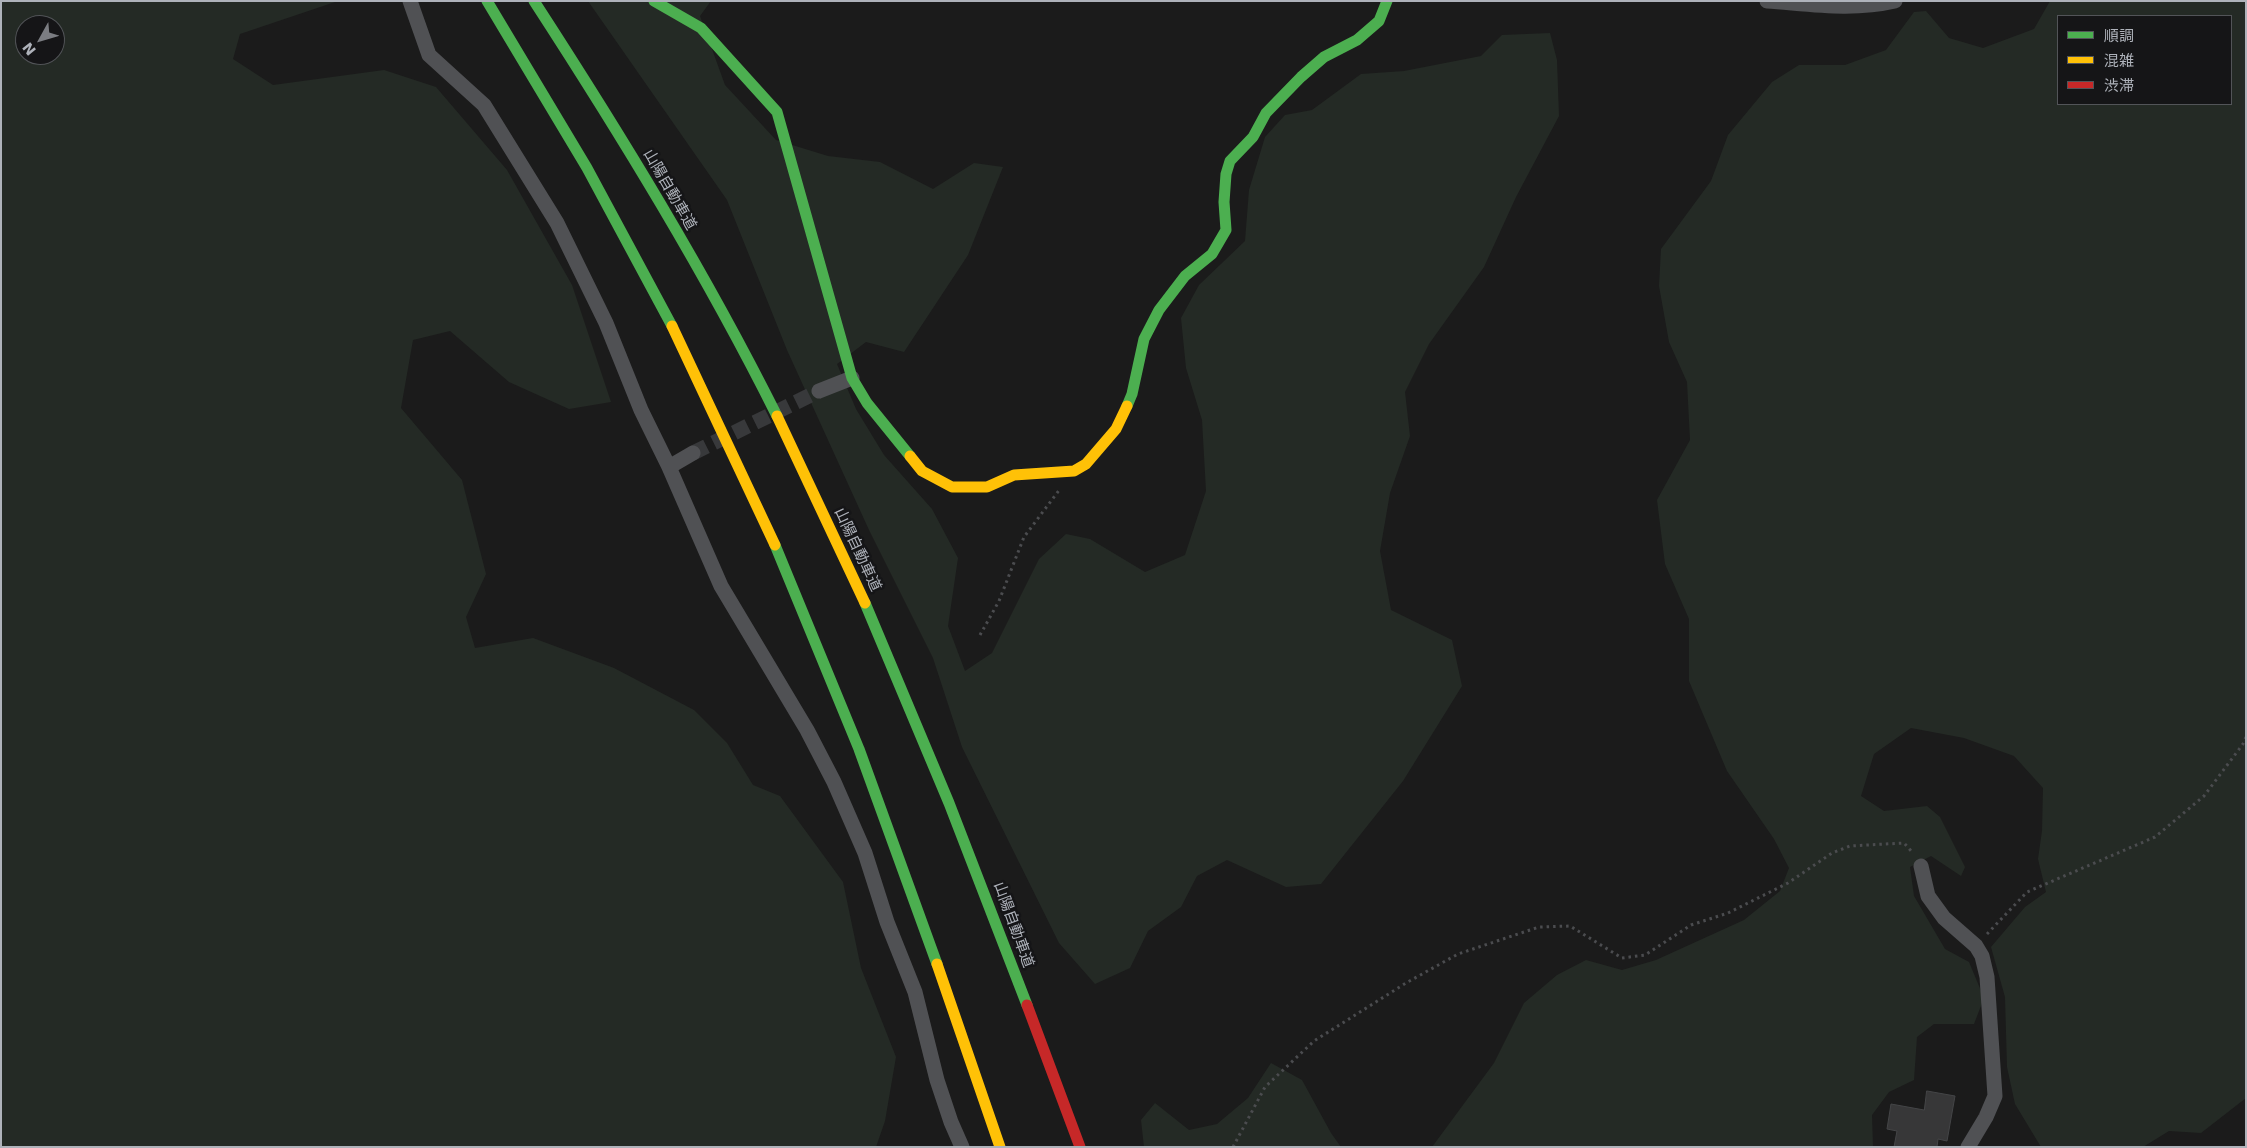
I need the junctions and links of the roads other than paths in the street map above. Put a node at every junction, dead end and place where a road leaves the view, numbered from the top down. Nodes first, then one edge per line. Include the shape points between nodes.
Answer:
1 (410, 1) edge
2 (488, 1) edge
3 (534, 1) edge
4 (654, 1) edge
5 (1388, 1) edge
6 (1767, 1) edge
7 (1895, 1) edge
8 (852, 378) junction
9 (819, 391) tunnel mouth
10 (693, 453) tunnel mouth
11 (669, 467) junction
12 (1921, 866) road end
13 (962, 1147) edge
14 (1000, 1147) edge
15 (1080, 1147) edge
16 (1968, 1147) edge

1 - 11 street via 429,55 484,105 557,223 606,322 641,410
2 - 14 main road via 618,223 688,358 750,492 807,620 866,767
3 - 15 main road, 山陽自動車道 via 658,199 801,465 924,738
4 - 8 main road via 701,28 777,112
5 - 8 main road via 1379,21 1357,40 1324,57 1301,77 1266,113 1253,137 1230,161 1224,202 1226,230 1212,254 1185,276 1159,310 1144,339 1132,394 1116,428 1086,464 1074,471 1014,475 987,487 952,487 922,471 867,403
6 - 7 street via 1842,7 1876,6
8 - 9 street
10 - 11 street
11 - 13 street via 721,586 807,730 866,853 887,922 915,992 950,1122
12 - 16 street via 1928,896 1944,918 1976,946 1987,977 1995,1096

